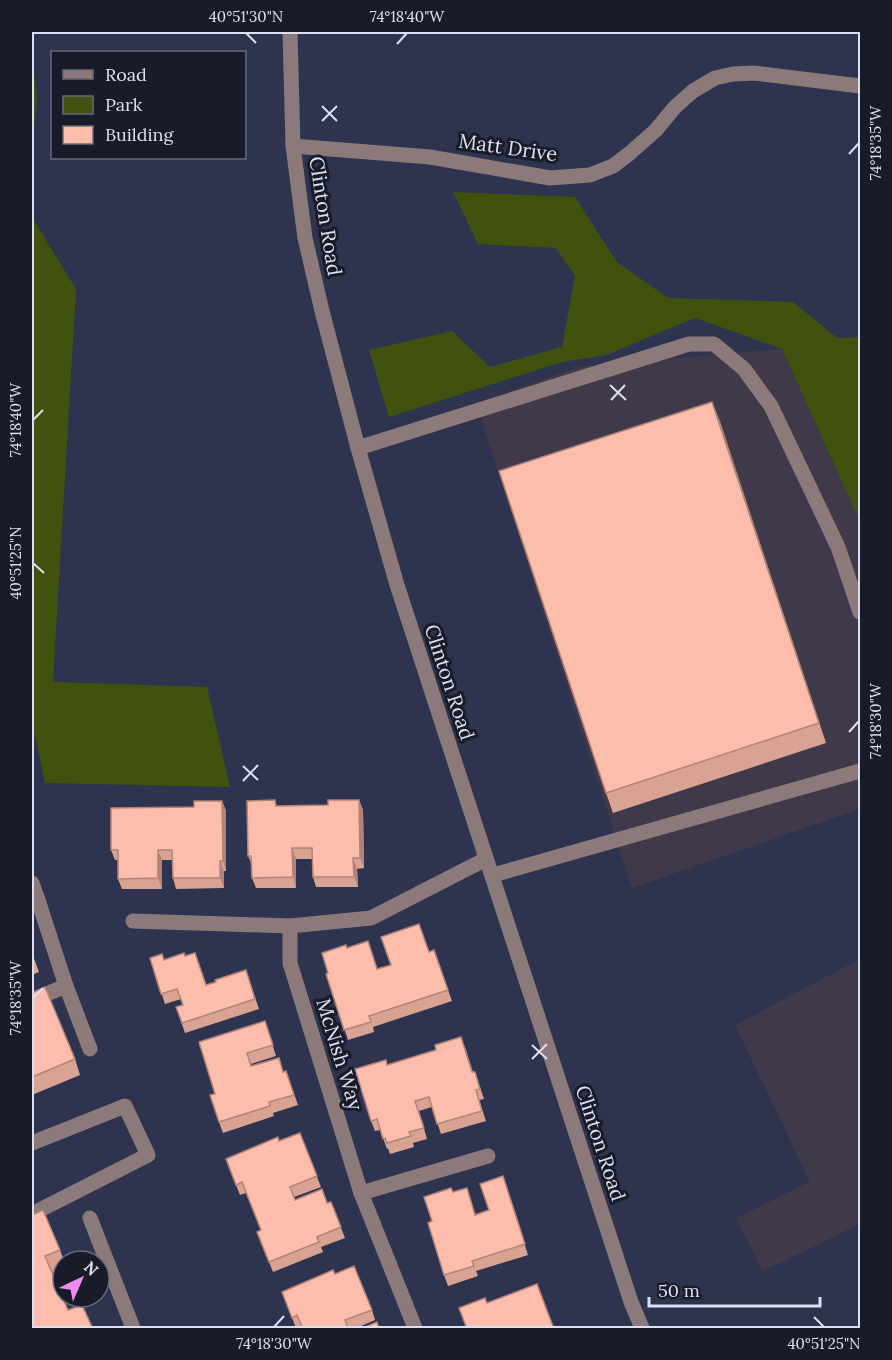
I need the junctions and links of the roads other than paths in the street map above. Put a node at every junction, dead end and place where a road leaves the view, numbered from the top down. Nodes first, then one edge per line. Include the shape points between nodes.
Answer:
1 (290, 32) edge
2 (861, 86) edge
3 (293, 146) junction
4 (358, 448) junction
5 (861, 612) edge
6 (861, 771) edge
7 (486, 859) junction
8 (493, 875) junction
9 (32, 883) edge
10 (35, 902) edge
11 (133, 921) dead end
12 (290, 926) junction
13 (66, 986) junction
14 (32, 1000) edge
15 (90, 1049) dead end
16 (32, 1143) edge
17 (488, 1155) dead end
18 (361, 1193) junction
19 (32, 1214) edge
20 (90, 1218) dead end
21 (133, 1329) edge
22 (415, 1329) edge
23 (642, 1329) edge

1 - 3 street, Clinton Road
2 - 3 street, Matt Drive via 754,73 715,78 693,91 630,153 613,166 590,175 550,177 430,157
3 - 4 street, Clinton Road via 305,238
4 - 5 street via 689,344 714,345 744,369 771,406 838,547
4 - 7 street, Clinton Road via 397,585
6 - 8 street
7 - 8 street, Clinton Road
7 - 12 street via 371,918
8 - 23 street, Clinton Road
9 - 10 street
10 - 13 street
11 - 12 street
12 - 18 street, McNish Way via 290,963
13 - 14 street
13 - 15 street
16 - 19 street via 125,1106 148,1155
17 - 18 street
18 - 22 street, McNish Way
20 - 21 street

